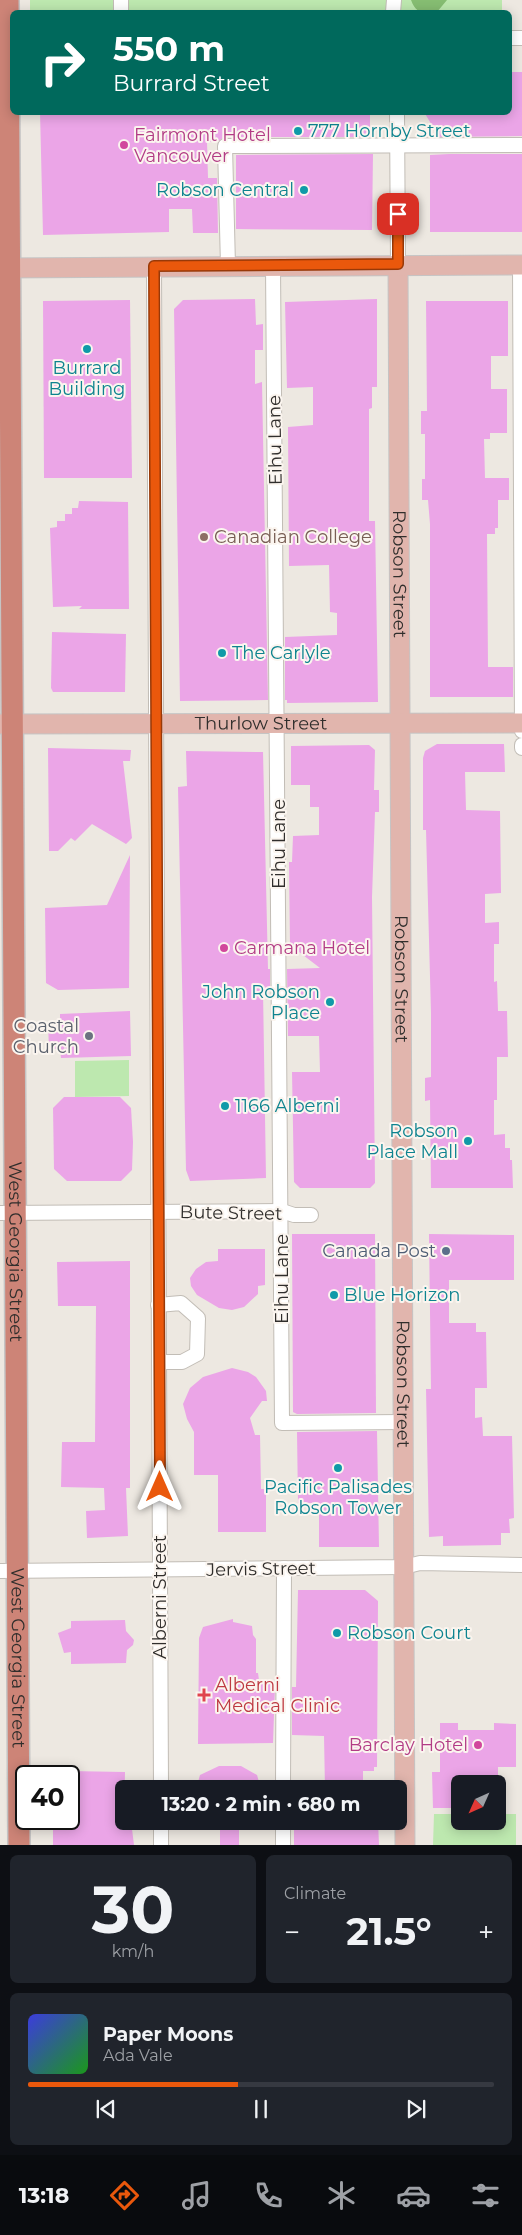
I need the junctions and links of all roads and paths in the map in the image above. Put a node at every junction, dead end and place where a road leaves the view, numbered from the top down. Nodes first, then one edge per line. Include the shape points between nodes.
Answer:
1 (8, 0) edge
2 (7, 42) edge
3 (398, 115) edge
4 (522, 145) edge
5 (398, 146) junction
6 (398, 264) junction
7 (521, 265) edge
8 (154, 266) junction
9 (228, 266) junction
10 (273, 266) junction
11 (4, 267) edge
12 (522, 723) edge
13 (6, 724) edge
14 (157, 724) junction
15 (400, 724) junction
16 (278, 725) junction
17 (522, 732) edge
18 (282, 1211) junction
19 (158, 1212) junction
20 (8, 1213) edge
21 (312, 1215) dead end
22 (158, 1305) junction
23 (159, 1362) junction
24 (403, 1422) junction
25 (522, 1565) edge
26 (284, 1568) junction
27 (404, 1568) junction
28 (8, 1570) edge
29 (160, 1570) junction
30 (161, 1780) edge
31 (283, 1780) edge
32 (161, 1830) edge
33 (283, 1830) edge
34 (18, 1845) edge
35 (161, 1845) edge
36 (283, 1845) edge
37 (404, 1845) edge

1 - 2 highway, West Georgia Street
2 - 11 highway, West Georgia Street
3 - 5 street, Robson Street
4 - 5 street
5 - 6 street, Robson Street
5 - 9 street via 225,146
6 - 7 main road
6 - 10 main road
6 - 15 main road, Robson Street
7 - 12 street
8 - 9 main road
8 - 11 main road
8 - 14 street, Alberni Street
9 - 10 main road
10 - 16 street, Eihu Lane
11 - 13 highway, West Georgia Street
12 - 15 main road, Thurlow Street
12 - 17 street
13 - 14 main road, Thurlow Street
13 - 20 highway, West Georgia Street
14 - 16 main road, Thurlow Street
14 - 19 street, Alberni Street
15 - 16 main road, Thurlow Street
15 - 24 main road, Robson Street
16 - 18 street, Eihu Lane
18 - 19 street, Bute Street
18 - 21 street, Bute Street
18 - 24 street, Eihu Lane via 282,1423
19 - 20 street, Bute Street
19 - 22 street, Alberni Street
20 - 28 highway, West Georgia Street
22 - 23 street, Alberni Street
22 - 23 street via 182,1303 204,1318 202,1353 182,1362
23 - 29 street, Alberni Street
24 - 27 main road, Robson Street
25 - 27 street, Jervis Street via 420,1563
26 - 27 street, Jervis Street
26 - 29 street, Jervis Street
26 - 31 street
27 - 37 main road, Robson Street
28 - 29 street, Jervis Street
28 - 34 highway, West Georgia Street
29 - 30 street, Alberni Street
32 - 35 street
33 - 36 street

